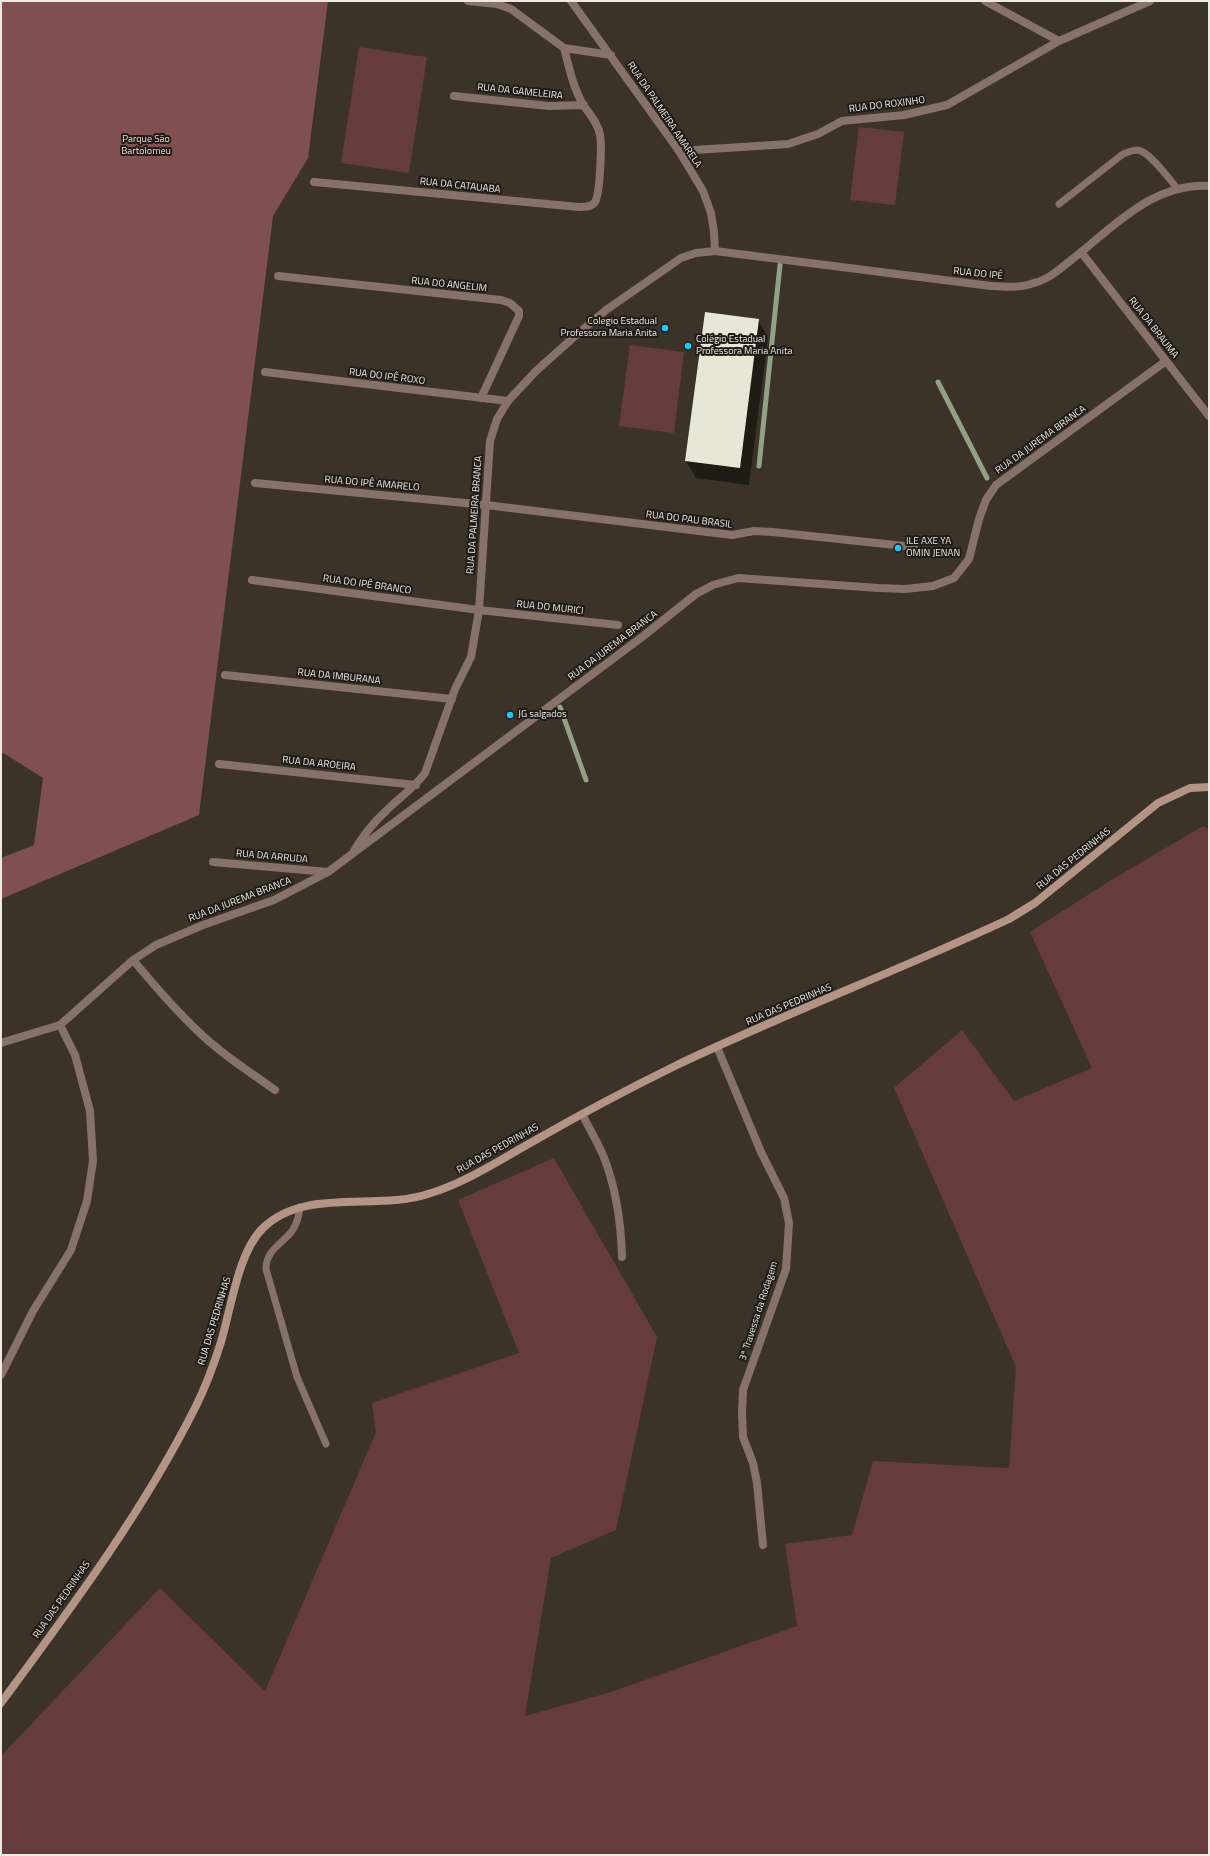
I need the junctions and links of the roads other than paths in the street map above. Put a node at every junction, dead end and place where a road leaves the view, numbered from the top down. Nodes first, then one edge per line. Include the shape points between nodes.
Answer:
1 (468, 1) edge
2 (571, 1) edge
3 (985, 1) edge
4 (1150, 1) edge
5 (1059, 41) junction
6 (564, 48) junction
7 (611, 55) junction
8 (454, 96) dead end
9 (584, 105) junction
10 (679, 151) junction
11 (314, 182) dead end
12 (1209, 186) edge
13 (1177, 188) junction
14 (598, 196) joint
15 (1060, 204) dead end
16 (715, 251) junction
17 (1081, 252) junction
18 (278, 276) dead end
19 (1166, 360) junction
20 (265, 372) dead end
21 (481, 398) junction
22 (508, 401) junction
23 (1209, 416) edge
24 (255, 483) dead end
25 (486, 505) junction
26 (914, 546) dead end
27 (252, 580) dead end
28 (479, 610) junction
29 (618, 625) dead end
30 (225, 675) dead end
31 (452, 699) junction
32 (219, 764) dead end
33 (416, 785) junction
34 (1209, 787) edge
35 (351, 855) junction
36 (213, 862) dead end
37 (328, 872) junction
38 (133, 960) junction
39 (60, 1025) junction
40 (1, 1043) edge
41 (717, 1047) junction
42 (275, 1090) dead end
43 (582, 1114) junction
44 (300, 1208) junction
45 (622, 1257) dead end
46 (1, 1375) edge
47 (326, 1444) dead end
48 (763, 1546) dead end
49 (1, 1703) edge

1 - 6 street via 497,4 510,9
2 - 7 street, RUA DA PALMEIRA AMARELA
3 - 5 street
4 - 5 street, RUA DO ROXINHO
5 - 10 street, RUA DO ROXINHO via 947,105 904,115 842,121 818,134 788,144
6 - 7 street
6 - 9 street, RUA DA GAMELEIRA via 572,79
7 - 10 street, RUA DA PALMEIRA AMARELA
8 - 9 street, RUA DA GAMELEIRA via 550,106
9 - 14 street, RUA DA GAMELEIRA via 601,135
10 - 16 street, RUA DA PALMEIRA AMARELA via 703,191 711,213
11 - 14 street, RUA DA CATAUABA via 587,208
12 - 13 street, RUA DO IPÊ
13 - 15 lane via 1148,156 1139,150 1130,151
13 - 17 street, RUA DO IPÊ via 1141,205
16 - 17 street, RUA DO IPÊ via 1012,287 1034,283 1053,274
16 - 22 street, RUA DA PALMEIRA BRANCA via 681,258 606,310 536,371
17 - 19 street, RUA DA BRAUMA
18 - 21 street, RUA DO ANGELIM via 501,300 516,307 520,311 519,316
19 - 23 street, RUA DA BRAUMA
19 - 35 street, RUA DA JUREMA BRANCA via 996,485 986,500 979,519 969,559 954,578 934,586 904,589 738,578 713,585 696,594 636,642
20 - 21 street, RUA DO IPÊ ROXO
21 - 22 street, RUA DO IPÊ ROXO
22 - 25 street, RUA DA PALMEIRA BRANCA via 497,419 490,441
24 - 25 street, RUA DO IPÊ AMARELO
25 - 26 street, RUA DO PAU BRASIL via 732,535 754,531 773,532
25 - 28 street, RUA DA PALMEIRA BRANCA
27 - 28 street, RUA DO IPÊ BRANCO
28 - 29 street, RUA DO MURICI
28 - 31 street, RUA DA PALMEIRA BRANCA via 471,657
30 - 31 street, RUA DA IMBURANA
31 - 33 street, RUA DA PALMEIRA BRANCA via 425,773
32 - 33 street, RUA DA AROEIRA
33 - 35 street, RUA DA PALMEIRA BRANCA via 366,831
34 - 41 main road, RUA DAS PEDRINHAS via 1190,788 1158,803 1035,903 1009,919
35 - 37 street, RUA DA JUREMA BRANCA
36 - 37 street, RUA DA ARRUDA
37 - 38 street, RUA DA JUREMA BRANCA via 274,900 175,936
38 - 39 street, RUA DA JUREMA BRANCA
38 - 42 street via 202,1035
39 - 40 street
39 - 46 street via 75,1055 90,1111 93,1161 87,1201 71,1250 33,1311
41 - 43 main road, RUA DAS PEDRINHAS via 676,1065
41 - 48 street, 3ª Travessa da Rodagem via 761,1152 784,1198 789,1223 786,1268 743,1390 743,1437 757,1483
43 - 44 main road, RUA DAS PEDRINHAS via 451,1186 424,1196 395,1201 316,1204
43 - 45 street via 603,1155 612,1183 618,1209
44 - 47 lane via 296,1224 285,1239 272,1250 266,1262 266,1269 297,1377
44 - 49 main road, RUA DAS PEDRINHAS via 285,1213 271,1222 253,1240 245,1257 210,1374 171,1454 152,1488

